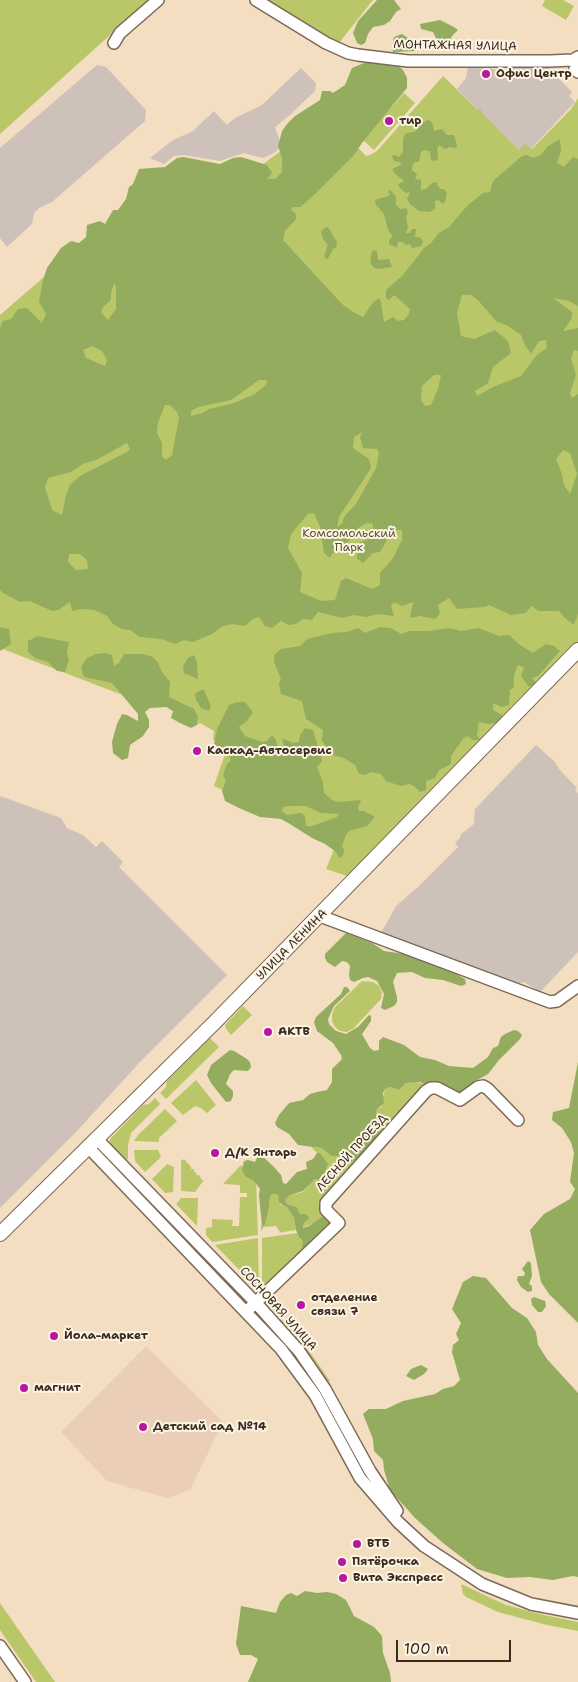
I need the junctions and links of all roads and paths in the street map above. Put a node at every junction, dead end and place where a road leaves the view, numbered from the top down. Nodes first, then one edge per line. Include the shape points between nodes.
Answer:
1 (158, 0) edge
2 (256, 0) edge
3 (114, 42) dead end
4 (578, 57) edge
5 (578, 650) edge
6 (320, 916) junction
7 (578, 986) edge
8 (518, 1120) dead end
9 (93, 1144) junction
10 (0, 1234) edge
11 (256, 1303) junction
12 (246, 1311) junction
13 (424, 1546) junction
14 (578, 1613) edge
15 (0, 1646) edge
16 (26, 1682) edge

1 - 3 street
2 - 4 street, МОНТАЖНАЯ УЛИЦА via 326,43 358,55 408,61 550,61
5 - 6 main road, УЛИЦА ЛЕНИНА
6 - 7 street via 550,1002 557,1001
6 - 9 main road, УЛИЦА ЛЕНИНА
8 - 11 street, ЛЕСНОЙ ПРОЕЗД via 483,1086 460,1100 437,1088 426,1091 326,1203 326,1210 339,1223
9 - 10 main road, УЛИЦА ЛЕНИНА
9 - 11 street, СОСНОВАЯ УЛИЦА
9 - 12 street, СОСНОВАЯ УЛИЦА
11 - 12 street, ЛЕСНОЙ ПРОЕЗД
11 - 13 street, СОСНОВАЯ УЛИЦА via 312,1369 380,1487
12 - 13 street, СОСНОВАЯ УЛИЦА via 303,1376 360,1478
13 - 14 street, СОСНОВАЯ УЛИЦА via 489,1588 532,1604
15 - 16 street

